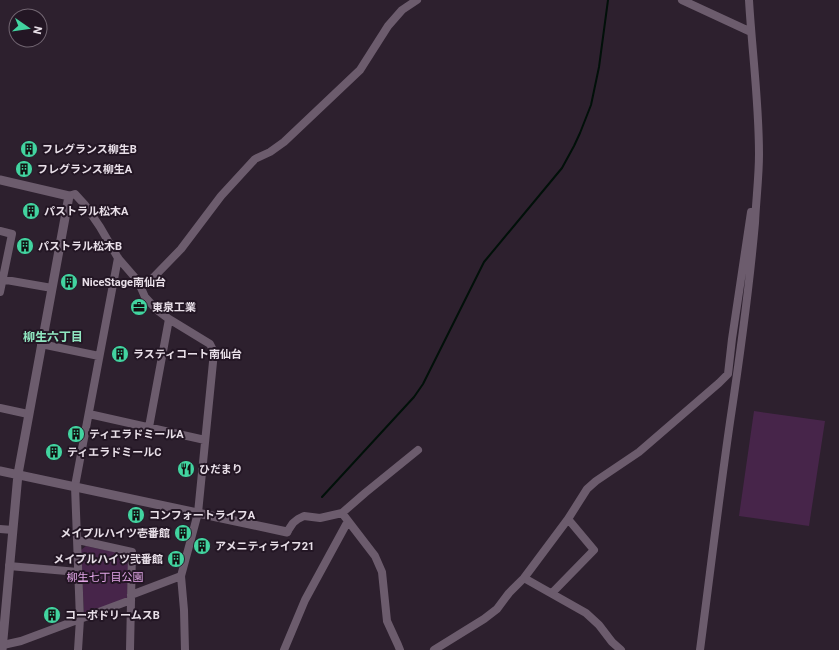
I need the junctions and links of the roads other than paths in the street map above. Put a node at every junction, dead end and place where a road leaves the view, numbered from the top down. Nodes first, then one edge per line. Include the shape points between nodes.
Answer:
1 (417, 0) edge
2 (682, 0) edge
3 (749, 0) edge
4 (751, 32) junction
5 (0, 180) edge
6 (757, 188) junction
7 (69, 196) junction
8 (0, 232) edge
9 (118, 258) junction
10 (1, 280) edge
11 (141, 287) junction
12 (52, 288) junction
13 (0, 292) edge
14 (169, 319) junction
15 (41, 344) junction
16 (99, 356) junction
17 (0, 408) edge
18 (28, 414) junction
19 (89, 414) junction
20 (149, 427) junction
21 (205, 440) junction
22 (418, 450) dead end
23 (0, 470) edge
24 (18, 474) junction
25 (75, 486) junction
26 (198, 513) junction
27 (342, 513) junction
28 (568, 519) junction
29 (348, 521) junction
30 (0, 529) edge
31 (13, 530) junction
32 (287, 532) joint
33 (78, 540) junction
34 (9, 566) junction
35 (78, 572) junction
36 (181, 576) junction
37 (524, 578) junction
38 (552, 593) junction
39 (131, 597) junction
40 (80, 619) junction
41 (3, 648) edge
42 (78, 650) edge
43 (130, 650) edge
44 (185, 650) edge
45 (284, 650) edge
46 (400, 650) edge
47 (434, 650) edge
48 (621, 650) edge
49 (700, 650) edge

1 - 11 street via 402,10 388,26 360,70 284,142 255,159 221,196 182,249
2 - 4 street
3 - 4 street
4 - 6 street via 757,96
5 - 7 street
6 - 28 street via 750,215 728,374 639,452 596,481
6 - 49 street via 747,303
7 - 9 street via 75,194 85,205
7 - 12 street
8 - 10 street via 12,234
9 - 11 street
9 - 16 street
10 - 12 street
10 - 13 street
11 - 14 street via 145,297
12 - 15 street
14 - 20 street
14 - 21 street via 210,344 214,352
15 - 16 street
15 - 18 street
16 - 19 street
17 - 18 street
18 - 24 street
19 - 20 street
19 - 25 street
20 - 21 street
21 - 26 street
22 - 27 street
23 - 24 street
24 - 25 street
24 - 31 street
25 - 26 street
25 - 33 street
26 - 32 street
26 - 36 street
27 - 29 street
27 - 32 street via 320,518 304,516 293,523
28 - 37 street
28 - 38 street via 594,550
29 - 45 street via 305,600
29 - 46 street via 375,556 382,572 387,621
30 - 31 street
31 - 34 street
33 - 35 street
33 - 39 street via 132,552
34 - 35 street
34 - 41 street
35 - 40 street
36 - 39 street
36 - 44 street
37 - 38 street
37 - 47 street via 509,592 497,609
38 - 48 street via 586,613
39 - 40 street
39 - 43 street
40 - 41 street
40 - 42 street

